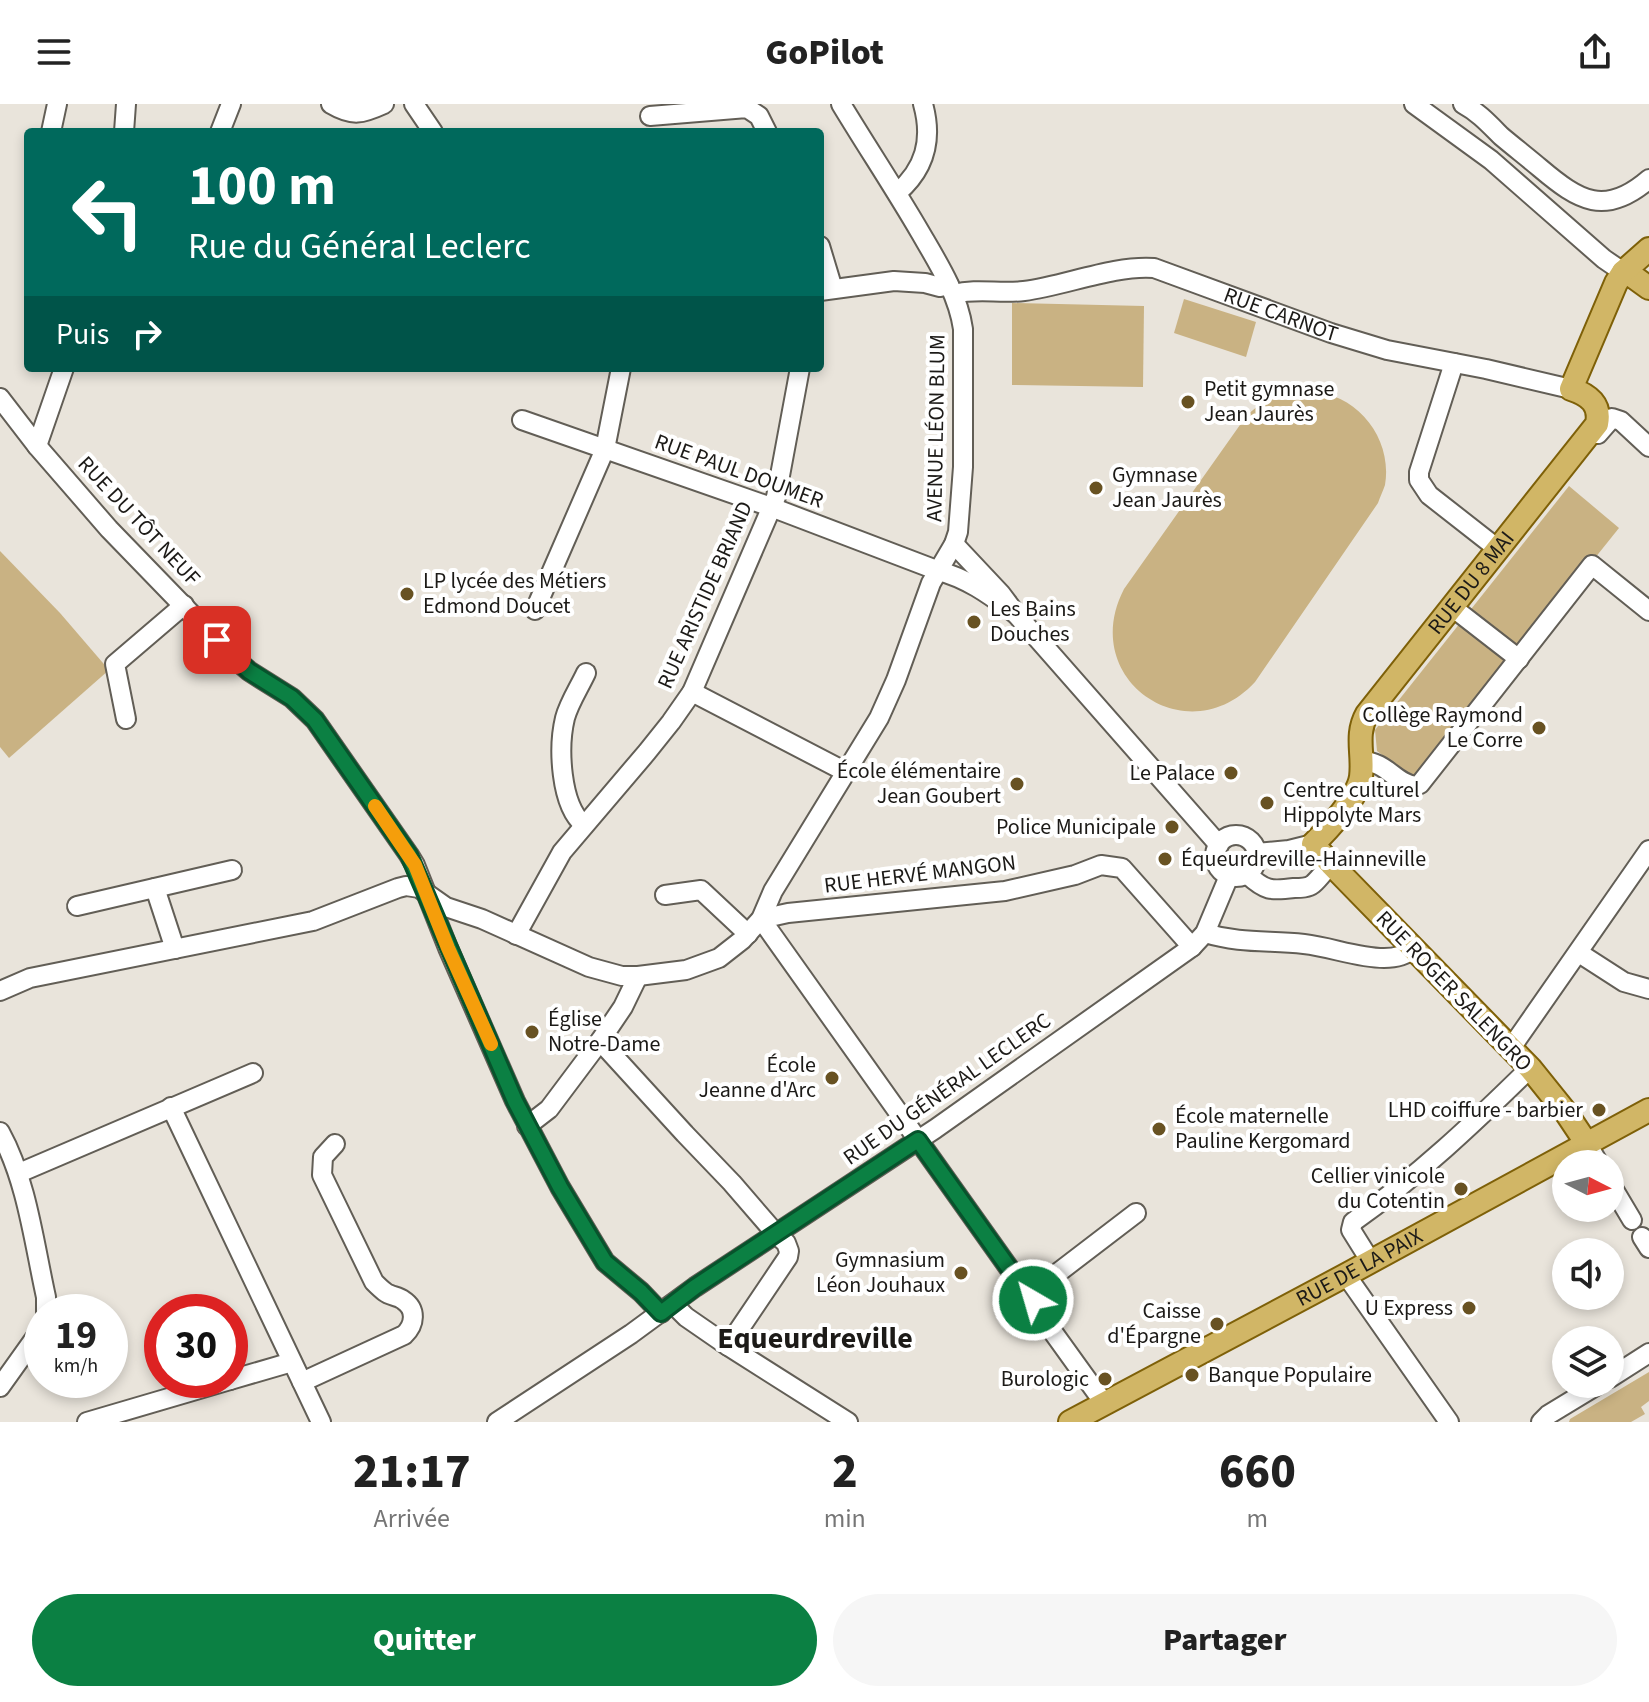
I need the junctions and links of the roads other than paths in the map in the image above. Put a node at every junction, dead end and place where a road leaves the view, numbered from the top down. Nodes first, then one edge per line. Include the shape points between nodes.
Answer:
1 (126, 104) edge
2 (231, 104) edge
3 (331, 104) edge
4 (384, 104) edge
5 (414, 104) edge
6 (841, 104) edge
7 (923, 104) edge
8 (1414, 104) edge
9 (1463, 104) edge
10 (50, 105) edge
11 (650, 117) edge
12 (51, 128) edge
13 (124, 128) edge
14 (222, 128) edge
15 (430, 128) edge
16 (765, 128) edge
17 (1649, 179) edge
18 (897, 193) junction
19 (1649, 249) edge
20 (1623, 272) junction
21 (1649, 288) edge
22 (826, 290) edge
23 (952, 290) junction
24 (1454, 363) junction
25 (63, 372) edge
26 (620, 372) edge
27 (799, 372) edge
28 (1571, 389) junction
29 (0, 398) edge
30 (1600, 413) joint
31 (522, 420) dead end
32 (1590, 434) junction
33 (37, 446) junction
34 (1649, 447) edge
35 (605, 449) junction
36 (771, 507) junction
37 (954, 544) junction
38 (1498, 549) junction
39 (939, 571) junction
40 (184, 605) junction
41 (1452, 607) junction
42 (535, 610) dead end
43 (1649, 611) edge
44 (1016, 614) junction
45 (1519, 659) junction
46 (586, 673) dead end
47 (692, 692) junction
48 (126, 719) dead end
49 (1361, 761) junction
50 (846, 772) junction
51 (584, 825) junction
52 (1313, 844) junction
53 (1219, 845) junction
54 (1649, 850) edge
55 (1257, 853) junction
56 (1331, 864) junction
57 (232, 870) dead end
58 (1238, 875) junction
59 (155, 888) junction
60 (426, 892) junction
61 (665, 895) dead end
62 (77, 906) dead end
63 (761, 919) junction
64 (1205, 933) junction
65 (748, 934) junction
66 (516, 935) junction
67 (1192, 947) junction
68 (175, 949) junction
69 (1413, 949) junction
70 (1579, 953) junction
71 (638, 976) junction
72 (1647, 985) edge
73 (0, 991) edge
74 (600, 1041) junction
75 (1511, 1048) junction
76 (1530, 1068) junction
77 (253, 1073) dead end
78 (171, 1107) junction
79 (1649, 1110) edge
80 (527, 1126) junction
81 (0, 1132) edge
82 (918, 1140) junction
83 (335, 1144) dead end
84 (1587, 1144) junction
85 (1591, 1150) edge
86 (19, 1173) junction
87 (1624, 1207) edge
88 (1136, 1213) dead end
89 (1632, 1220) dead end
90 (776, 1234) junction
91 (1371, 1262) junction
92 (1346, 1275) junction
93 (1050, 1285) junction
94 (45, 1294) edge
95 (1033, 1296) junction
96 (667, 1309) junction
97 (1050, 1311) junction
98 (728, 1346) junction
99 (24, 1352) edge
100 (1649, 1353) edge
101 (292, 1362) junction
102 (1624, 1369) edge
103 (248, 1375) edge
104 (302, 1382) junction
105 (0, 1387) edge
106 (169, 1398) edge
107 (1576, 1398) edge
108 (1104, 1403) junction
109 (87, 1422) edge
110 (321, 1422) edge
111 (497, 1422) edge
112 (848, 1422) edge
113 (1070, 1422) edge
114 (1449, 1422) edge
115 (1541, 1422) edge

1 - 13 street
2 - 14 street
3 - 4 street via 360,113
5 - 15 street
6 - 18 street, AVENUE LÉON BLUM
7 - 18 street via 928,129 922,161
8 - 20 street via 1491,160
9 - 17 street via 1575,195 1614,199
10 - 12 street
11 - 16 street via 747,108
18 - 23 street, AVENUE LÉON BLUM
19 - 20 main road
20 - 21 main road
20 - 28 main road
22 - 23 street, RUE CARNOT via 894,281
23 - 24 street, RUE CARNOT via 1020,292 1154,268 1345,338
23 - 37 street, AVENUE LÉON BLUM via 963,329 964,390 962,495
24 - 28 street, RUE CARNOT
24 - 38 street via 1419,480 1429,495
25 - 33 street
26 - 35 street
27 - 36 street, RUE ARISTIDE BRIAND
28 - 30 main road, RUE CARNOT via 1587,396
29 - 33 street, RUE DU TÔT NEUF
30 - 32 main road, RUE DU 8 MAI
31 - 35 street, RUE PAUL DOUMER
32 - 34 street via 1598,434 1612,418
32 - 38 main road, RUE DU 8 MAI
33 - 40 street, RUE DU TÔT NEUF
35 - 36 street, RUE PAUL DOUMER
35 - 42 street
36 - 39 street, RUE PAUL DOUMER
36 - 47 street, RUE ARISTIDE BRIAND
37 - 39 street, AVENUE LÉON BLUM
37 - 44 street
38 - 41 main road, RUE DU 8 MAI
39 - 44 street, RUE PAUL DOUMER via 974,584
39 - 50 street, AVENUE LÉON BLUM via 879,718
40 - 48 street via 115,664
40 - 60 street, RUE DU TÔT NEUF via 234,658 315,720 409,855
41 - 45 street
41 - 49 main road, RUE DU 8 MAI via 1364,720
43 - 45 street via 1592,565
44 - 53 street
45 - 49 street via 1420,784 1409,786 1379,764
46 - 51 street via 561,737 563,779
47 - 50 street
47 - 51 street, RUE ARISTIDE BRIAND
49 - 52 main road, RUE DU 8 MAI via 1356,790
50 - 63 street, AVENUE LÉON BLUM
51 - 66 street, RUE ARISTIDE BRIAND via 562,852
52 - 55 street
52 - 56 main road, RUE ROGER SALENGRO
53 - 55 street via 1237,835 1250,841
53 - 58 street via 1216,863 1224,873
54 - 70 street
55 - 58 street via 1255,865
56 - 58 street via 1313,884 1274,891
56 - 69 main road, RUE ROGER SALENGRO
57 - 59 street
58 - 64 street, RUE DU GÉNÉRAL LECLERC
59 - 62 street
59 - 68 street
60 - 66 street, AVENUE LÉON BLUM via 446,907
60 - 68 street via 398,888 313,921
60 - 80 street, RUE DU TÔT NEUF
61 - 65 street via 701,890
63 - 65 street, AVENUE LÉON BLUM
63 - 67 street, RUE HERVÉ MANGON via 1005,891 1101,865 1122,868
63 - 82 street
64 - 67 street, RUE DU GÉNÉRAL LECLERC
64 - 69 street via 1387,958
65 - 71 street, AVENUE LÉON BLUM via 700,966
66 - 71 street, AVENUE LÉON BLUM via 605,973
67 - 82 street, RUE DU GÉNÉRAL LECLERC
68 - 73 street via 30,978
69 - 75 main road, RUE ROGER SALENGRO
70 - 72 street via 1624,982
70 - 75 street
71 - 74 street
74 - 80 street via 549,1109
74 - 90 street
75 - 76 main road, RUE ROGER SALENGRO
76 - 84 main road, RUE ROGER SALENGRO
76 - 91 street via 1443,1152 1353,1222 1351,1230
77 - 78 street
78 - 86 street
78 - 101 street
79 - 84 main road, RUE DE LA PAIX
80 - 96 street, RUE DU TÔT NEUF via 605,1262
81 - 86 street
82 - 90 street, RUE DU GÉNÉRAL LECLERC
82 - 95 street
83 - 104 street via 323,1157 322,1175 374,1282 406,1301 414,1319 404,1335
84 - 85 street
84 - 91 main road, RUE DE LA PAIX
86 - 94 street
87 - 89 street
88 - 93 street via 1055,1275
90 - 96 street, RUE DU GÉNÉRAL LECLERC
90 - 98 street via 786,1243 788,1257
91 - 92 main road, RUE DE LA PAIX
92 - 108 main road, RUE DE LA PAIX
92 - 114 street
93 - 95 street via 1037,1288
93 - 97 street via 1060,1297
95 - 97 street via 1038,1308
96 - 98 street, RUE DU TÔT NEUF
96 - 111 street, RUE DU GÉNÉRAL LECLERC
97 - 108 street via 1050,1328
98 - 112 street, RUE DU TÔT NEUF
99 - 105 street
100 - 102 street
101 - 103 street
101 - 104 street
104 - 110 street
106 - 109 street
107 - 115 street
108 - 113 main road, RUE DE LA PAIX

